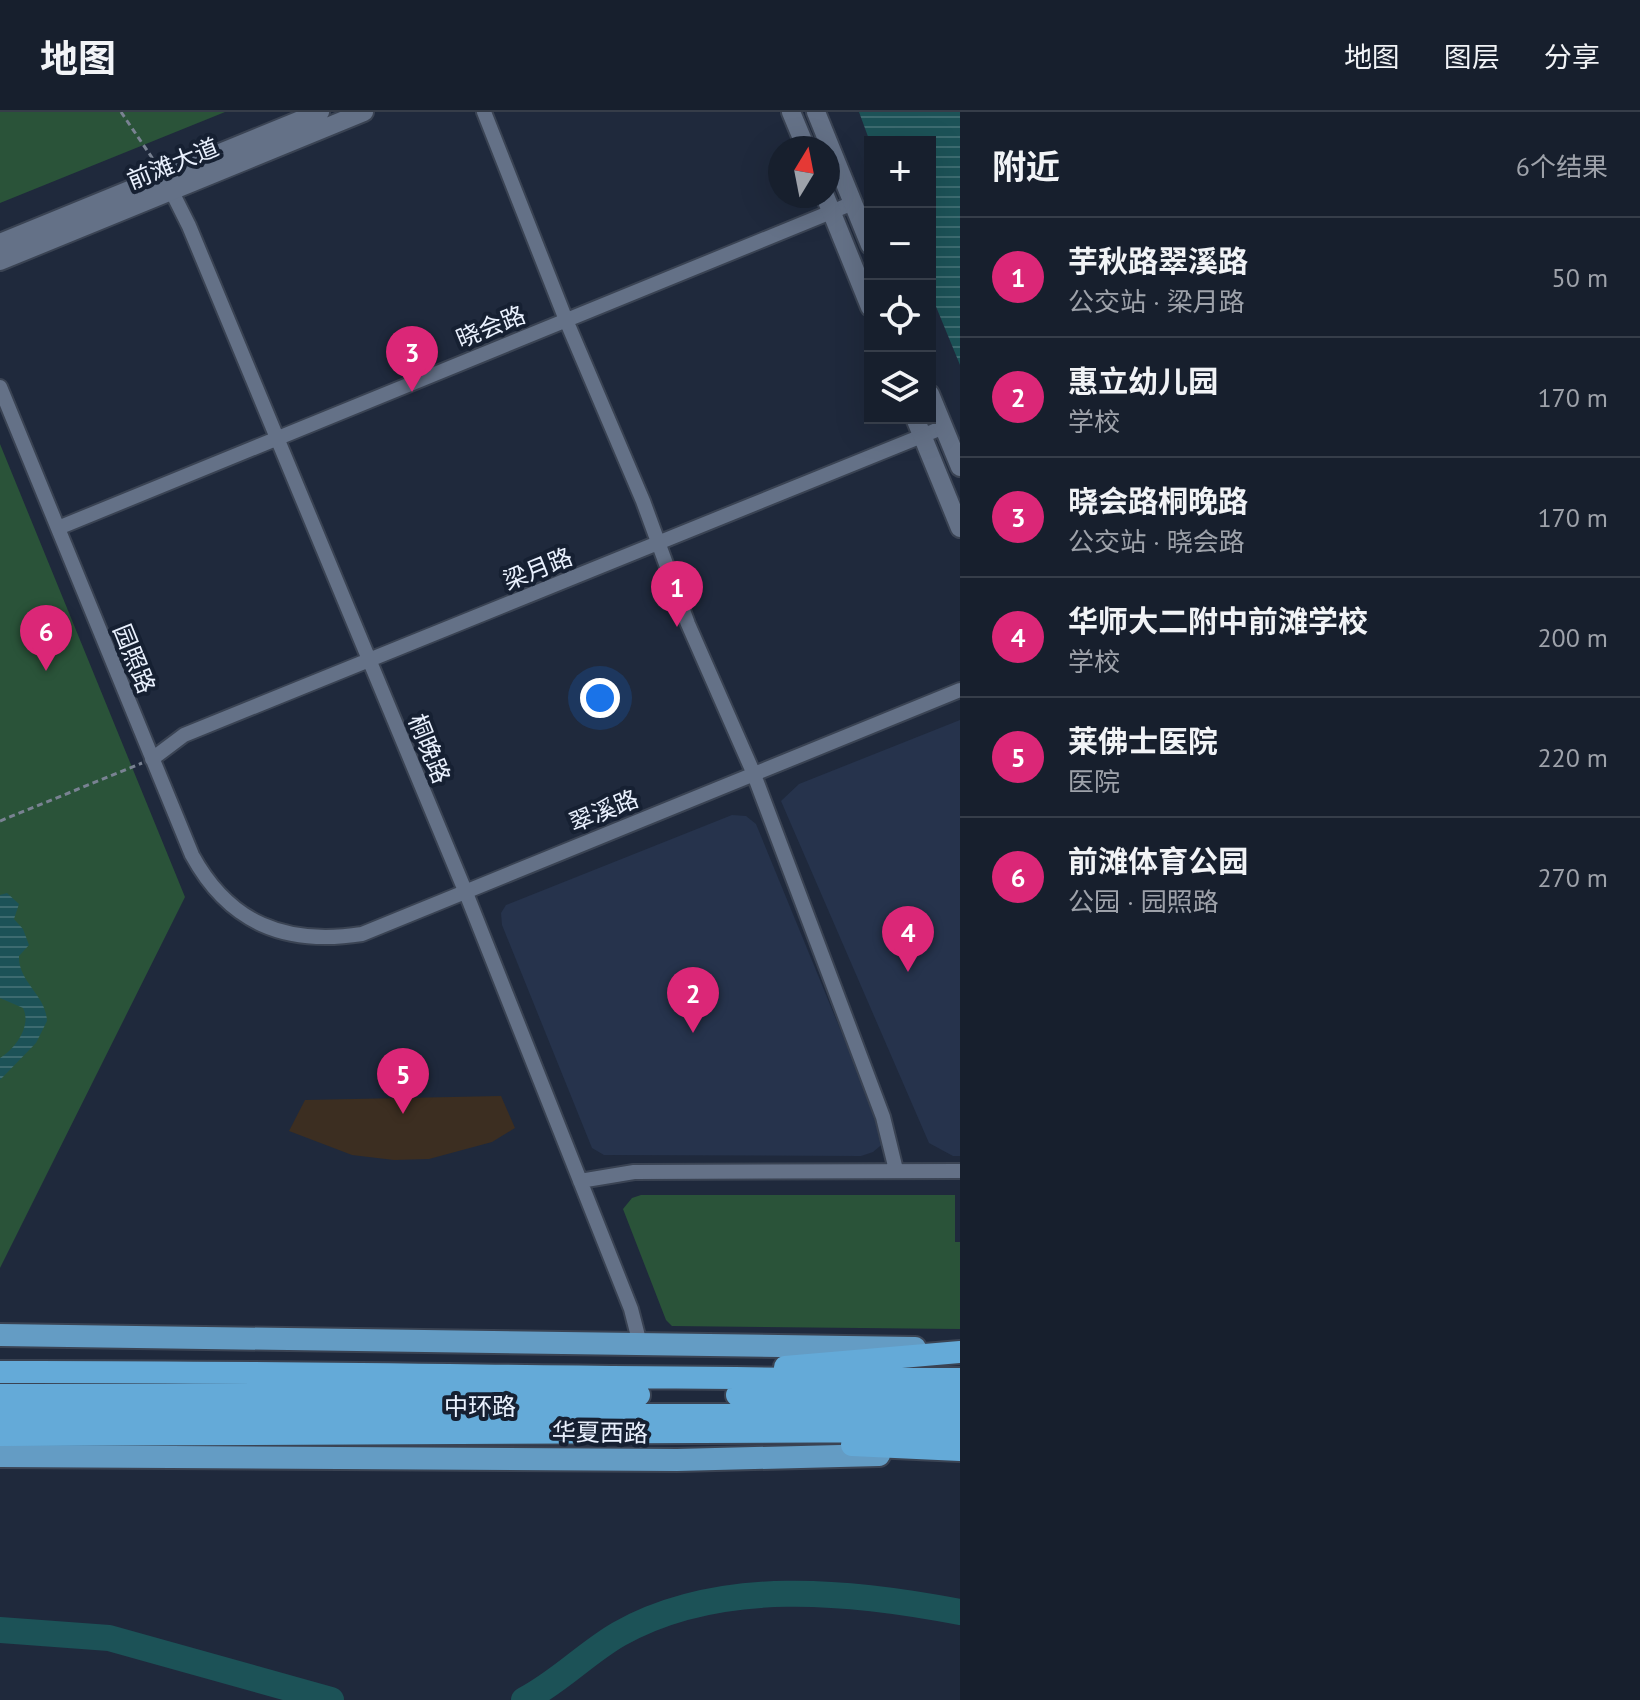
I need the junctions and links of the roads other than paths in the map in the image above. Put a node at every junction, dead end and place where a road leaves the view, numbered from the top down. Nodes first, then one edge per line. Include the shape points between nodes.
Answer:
1 (320, 112) edge
2 (364, 112) edge
3 (484, 112) edge
4 (791, 112) edge
5 (816, 112) edge
6 (801, 136) edge
7 (167, 183) junction
8 (853, 203) junction
9 (840, 204) edge
10 (819, 208) edge
11 (830, 208) edge
12 (864, 230) edge
13 (0, 243) edge
14 (0, 261) edge
15 (864, 292) edge
16 (566, 320) junction
17 (0, 387) edge
18 (936, 408) edge
19 (919, 427) edge
20 (944, 427) junction
21 (276, 437) junction
22 (960, 467) edge
23 (58, 528) junction
24 (960, 528) edge
25 (657, 544) junction
26 (370, 661) junction
27 (960, 690) edge
28 (152, 759) junction
29 (753, 772) junction
30 (466, 893) junction
31 (260, 924) joint
32 (896, 1170) junction
33 (960, 1171) edge
34 (580, 1181) junction
35 (0, 1335) edge
36 (640, 1344) junction
37 (960, 1350) edge
38 (0, 1372) edge
39 (960, 1379) edge
40 (629, 1380) junction
41 (0, 1395) edge
42 (960, 1396) edge
43 (0, 1415) edge
44 (960, 1415) edge
45 (960, 1428) edge
46 (599, 1433) junction
47 (0, 1435) edge
48 (960, 1452) edge
49 (0, 1456) edge

1 - 7 street, 前滩大道
2 - 7 street, 前滩大道
3 - 16 street
4 - 6 street
5 - 8 street
7 - 13 street, 前滩大道
7 - 14 street, 前滩大道
7 - 21 street, 桐晚路
8 - 9 street, 晓会路
8 - 12 street
10 - 16 street, 晓会路
11 - 15 street
16 - 21 street, 晓会路
16 - 25 street
17 - 23 street, 园照路
18 - 20 street
19 - 20 street, 梁月路
19 - 24 street
19 - 25 street, 梁月路
20 - 22 street
21 - 23 street, 晓会路
21 - 26 street, 桐晚路
23 - 28 street, 园照路
25 - 26 street, 梁月路
25 - 29 street
26 - 28 street, 梁月路 via 184,735
26 - 30 street, 桐晚路
27 - 29 street, 翠溪路
28 - 31 street, 园照路 via 205,878 236,912
29 - 30 street, 翠溪路
29 - 32 street via 883,1117
30 - 31 street, 翠溪路 via 362,934 311,938
30 - 34 street, 桐晚路
32 - 33 street
32 - 34 street via 634,1172
34 - 36 street, 桐晚路
35 - 36 main road
36 - 37 main road
37 - 40 highway
38 - 40 highway, 中环路
39 - 40 highway, 中环路
41 - 42 highway, 中环路
43 - 44 highway, 中环路
45 - 46 highway, 中环路
46 - 47 highway, 中环路
46 - 48 highway
48 - 49 main road, 华夏西路 via 677,1460

